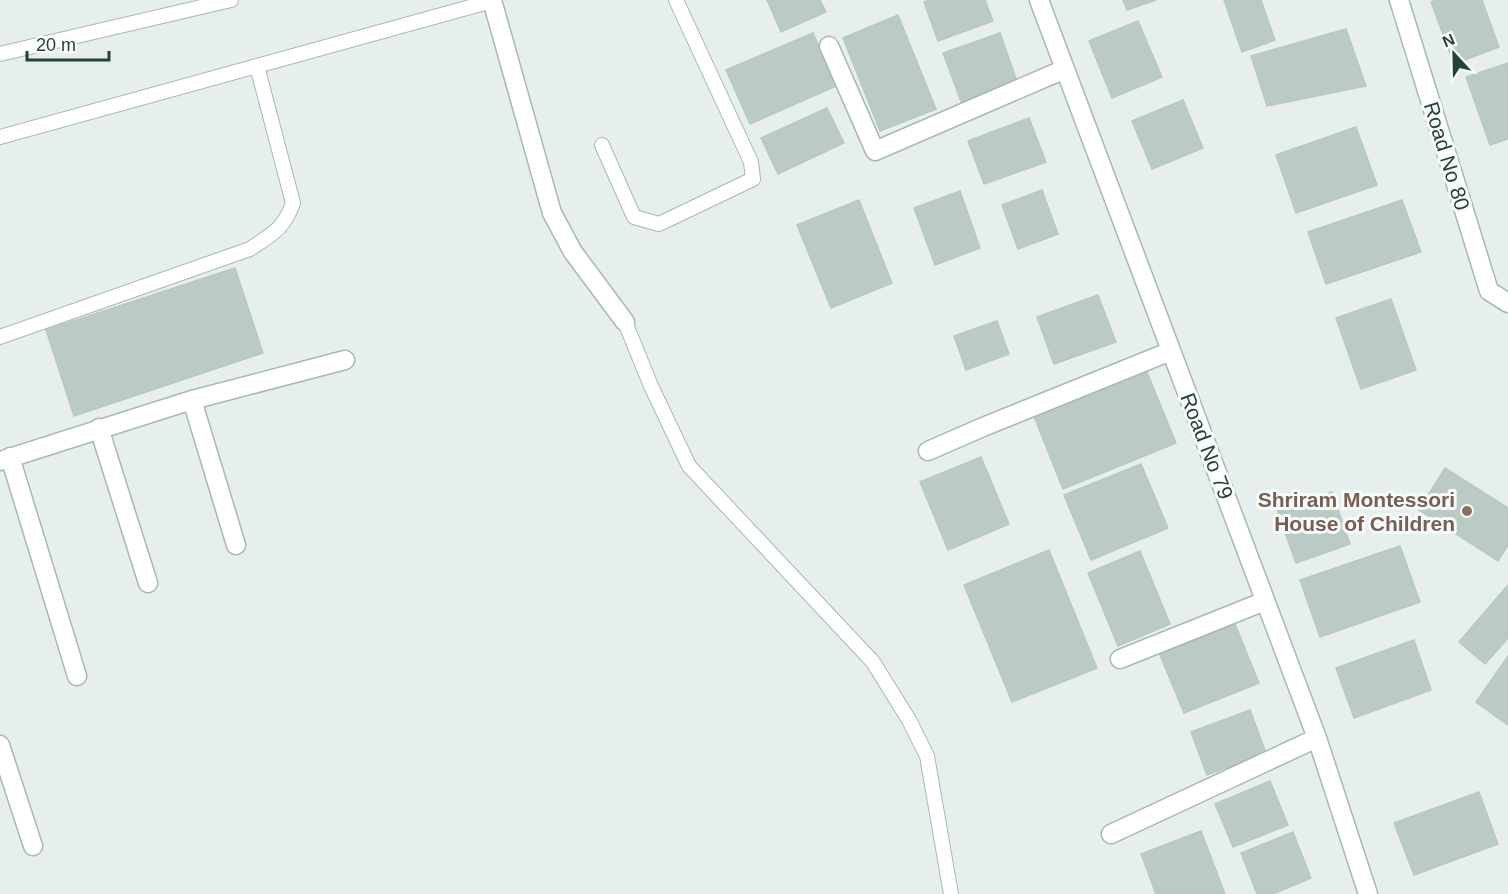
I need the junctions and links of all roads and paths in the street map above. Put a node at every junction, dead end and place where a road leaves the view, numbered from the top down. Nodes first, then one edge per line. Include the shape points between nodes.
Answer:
1 (231, 0) edge
2 (676, 0) edge
3 (1039, 0) edge
4 (1400, 0) edge
5 (492, 1) edge
6 (829, 46) dead end
7 (0, 54) edge
8 (257, 66) junction
9 (1065, 69) junction
10 (0, 137) edge
11 (602, 145) dead end
12 (1508, 303) edge
13 (625, 322) joint
14 (0, 338) edge
15 (1171, 351) junction
16 (345, 360) dead end
17 (192, 400) junction
18 (99, 428) junction
19 (928, 451) dead end
20 (5, 459) edge
21 (236, 545) dead end
22 (148, 583) dead end
23 (1265, 600) junction
24 (1120, 659) dead end
25 (76, 676) dead end
26 (1317, 738) junction
27 (0, 745) edge
28 (1111, 834) dead end
29 (33, 846) dead end
30 (951, 894) edge
31 (1368, 894) edge

1 - 7 lane
2 - 11 lane via 752,162 753,179 659,225 634,217
3 - 9 street, Road No 79
4 - 12 street, Road No 80 via 1489,291
5 - 8 lane
5 - 13 street via 552,213 573,252
6 - 9 street via 875,151
8 - 10 lane
8 - 14 lane via 293,202 287,220 250,249
9 - 15 street, Road No 79
13 - 30 lane via 689,466 873,662 909,720 927,756
15 - 19 street
15 - 23 street, Road No 79
16 - 17 street
17 - 18 street
17 - 21 street
18 - 20 street
18 - 22 street
20 - 25 street
23 - 24 street
23 - 26 street, Road No 79
26 - 28 street
26 - 31 street, Road No 79
27 - 29 street

